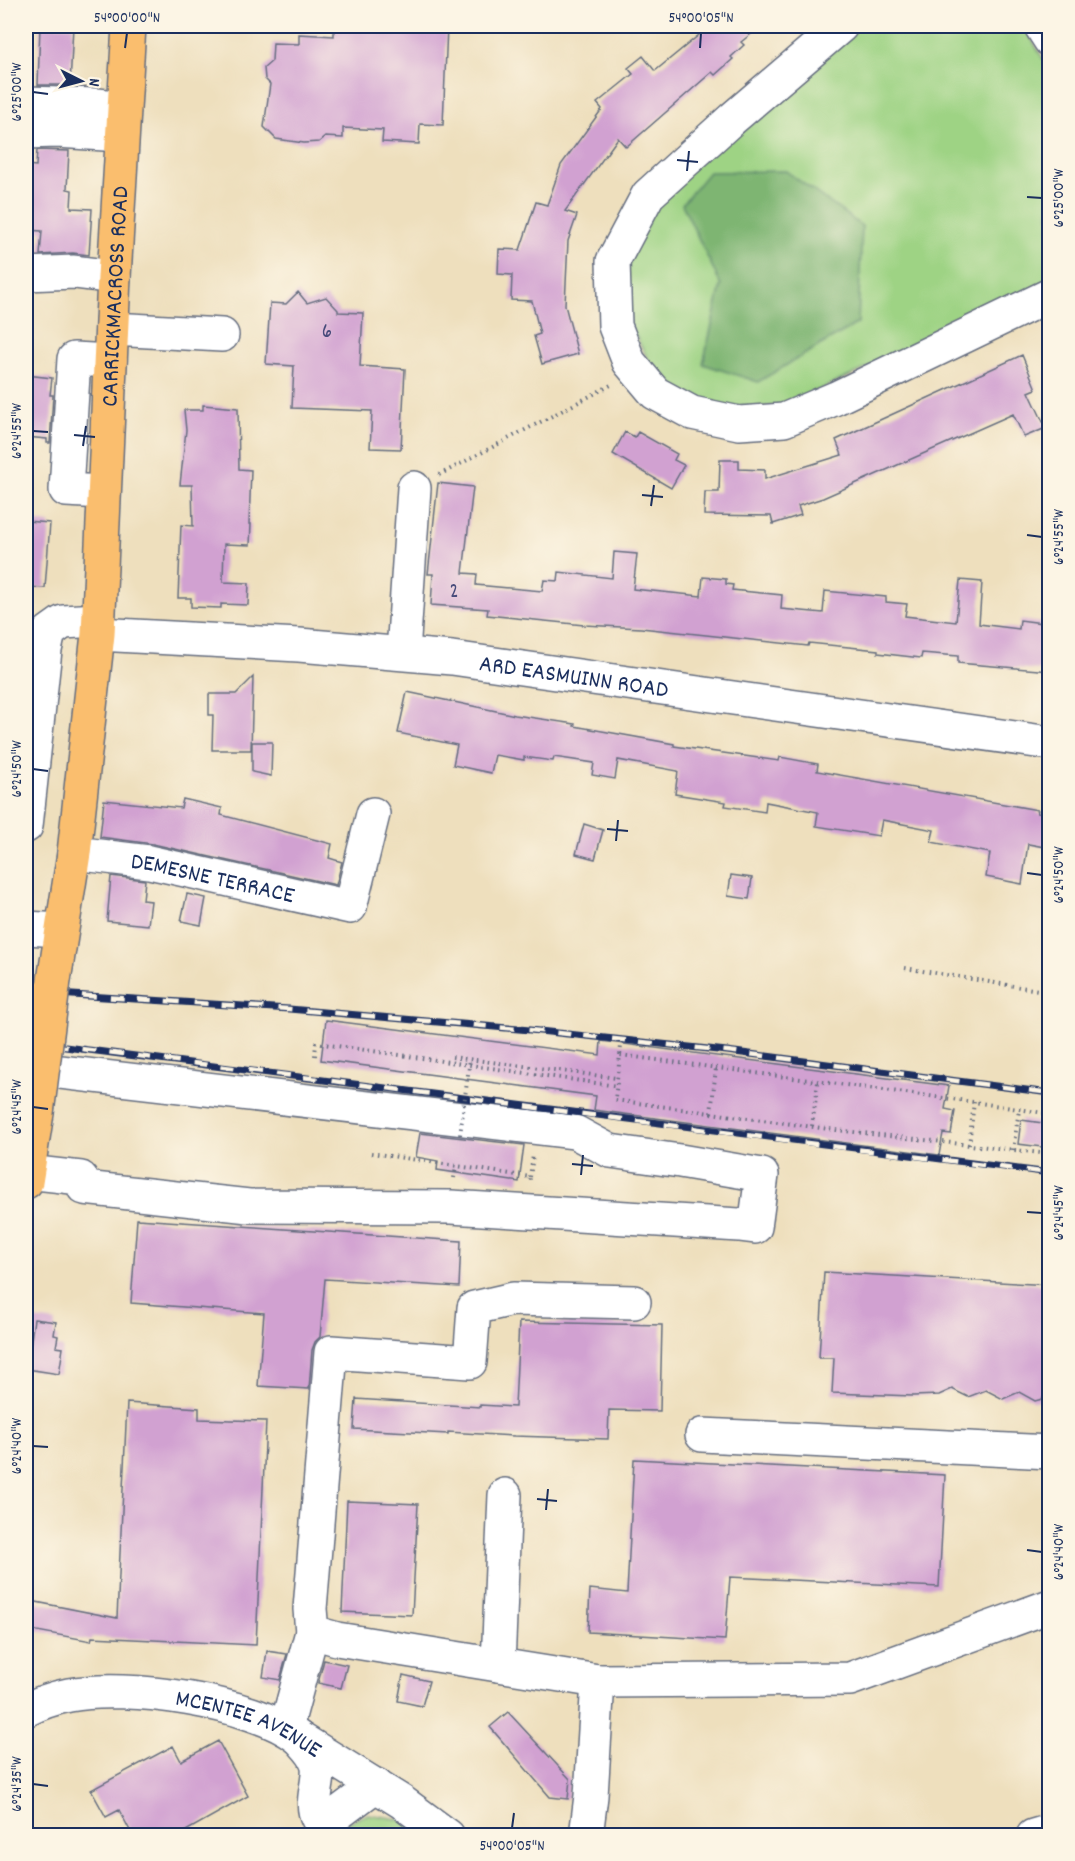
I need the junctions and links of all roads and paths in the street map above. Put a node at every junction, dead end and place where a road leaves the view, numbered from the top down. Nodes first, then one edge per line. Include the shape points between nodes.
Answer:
1 (129, 26) edge
2 (841, 26) edge
3 (1041, 26) edge
4 (1050, 40) edge
5 (26, 103) edge
6 (122, 122) junction
7 (26, 132) edge
8 (26, 274) edge
9 (114, 278) junction
10 (1050, 295) edge
11 (112, 329) junction
12 (222, 335) dead end
13 (637, 372) junction
14 (414, 488) joint
15 (98, 627) junction
16 (403, 653) junction
17 (1050, 743) edge
18 (373, 814) dead end
19 (26, 826) edge
20 (75, 854) junction
21 (26, 928) edge
22 (61, 933) junction
23 (905, 968) dead end
24 (1050, 992) edge
25 (621, 1046) dead end
26 (620, 1055) junction
27 (315, 1056) dead end
28 (452, 1057) dead end
29 (470, 1059) junction
30 (26, 1068) edge
31 (716, 1068) junction
32 (617, 1078) junction
33 (818, 1082) junction
34 (617, 1086) junction
35 (974, 1102) junction
36 (1019, 1110) junction
37 (711, 1113) junction
38 (1050, 1114) edge
39 (812, 1126) junction
40 (460, 1135) dead end
41 (969, 1145) junction
42 (1014, 1150) junction
43 (1050, 1154) edge
44 (26, 1177) edge
45 (634, 1302) dead end
46 (702, 1435) dead end
47 (1050, 1452) edge
48 (505, 1495) dead end
49 (1050, 1606) edge
50 (312, 1632) junction
51 (498, 1665) junction
52 (598, 1681) junction
53 (30, 1703) edge
54 (292, 1733) junction
55 (376, 1785) junction
56 (1050, 1831) edge
57 (448, 1836) edge
58 (586, 1836) edge
59 (1033, 1836) edge

1 - 6 main road, CARRICKMACROSS ROAD
2 - 13 street via 648,195 613,261 615,326
3 - 4 street
5 - 6 street via 97,105
6 - 7 street
6 - 9 main road, CARRICKMACROSS ROAD
8 - 9 street via 74,272
9 - 11 main road, CARRICKMACROSS ROAD
10 - 13 street via 784,420 739,423 692,413 655,393
11 - 12 street
11 - 15 main road, CARRICKMACROSS ROAD
13 - 14 path
14 - 16 street
15 - 16 street, ARD EASMUINN ROAD
15 - 19 street, ARD EASMUINN ROAD via 63,622 49,632
15 - 20 main road, CARRICKMACROSS ROAD
16 - 17 street, ARD EASMUINN ROAD
18 - 20 street, DEMESNE TERRACE via 350,907 149,862
20 - 22 main road, CARRICKMACROSS ROAD
21 - 22 street
22 - 44 main road, bridge
23 - 24 path
25 - 26 path
26 - 31 path
26 - 32 path
27 - 34 path via 316,1042
28 - 29 path
29 - 32 path
29 - 40 path, bridge
30 - 44 street via 574,1132 610,1151 754,1174 747,1226 451,1207 249,1206 84,1188 81,1178
31 - 33 path
31 - 37 path
32 - 34 path
33 - 35 path
33 - 39 path
34 - 37 path via 615,1100
35 - 36 path
35 - 41 path
36 - 38 path
36 - 42 path
37 - 39 path
39 - 41 path
41 - 42 path
42 - 43 path
45 - 50 street via 513,1299 474,1308 470,1362 331,1352 310,1609
46 - 47 street
48 - 51 street
49 - 52 street via 850,1679
50 - 51 street
50 - 54 street
51 - 52 street
52 - 58 street
53 - 54 street, MCENTEE AVENUE via 70,1695 140,1692 239,1711
54 - 55 street, MCENTEE AVENUE
54 - 55 street via 311,1750 318,1765 314,1812 318,1819 332,1818
55 - 57 street, MCENTEE AVENUE
56 - 59 street

